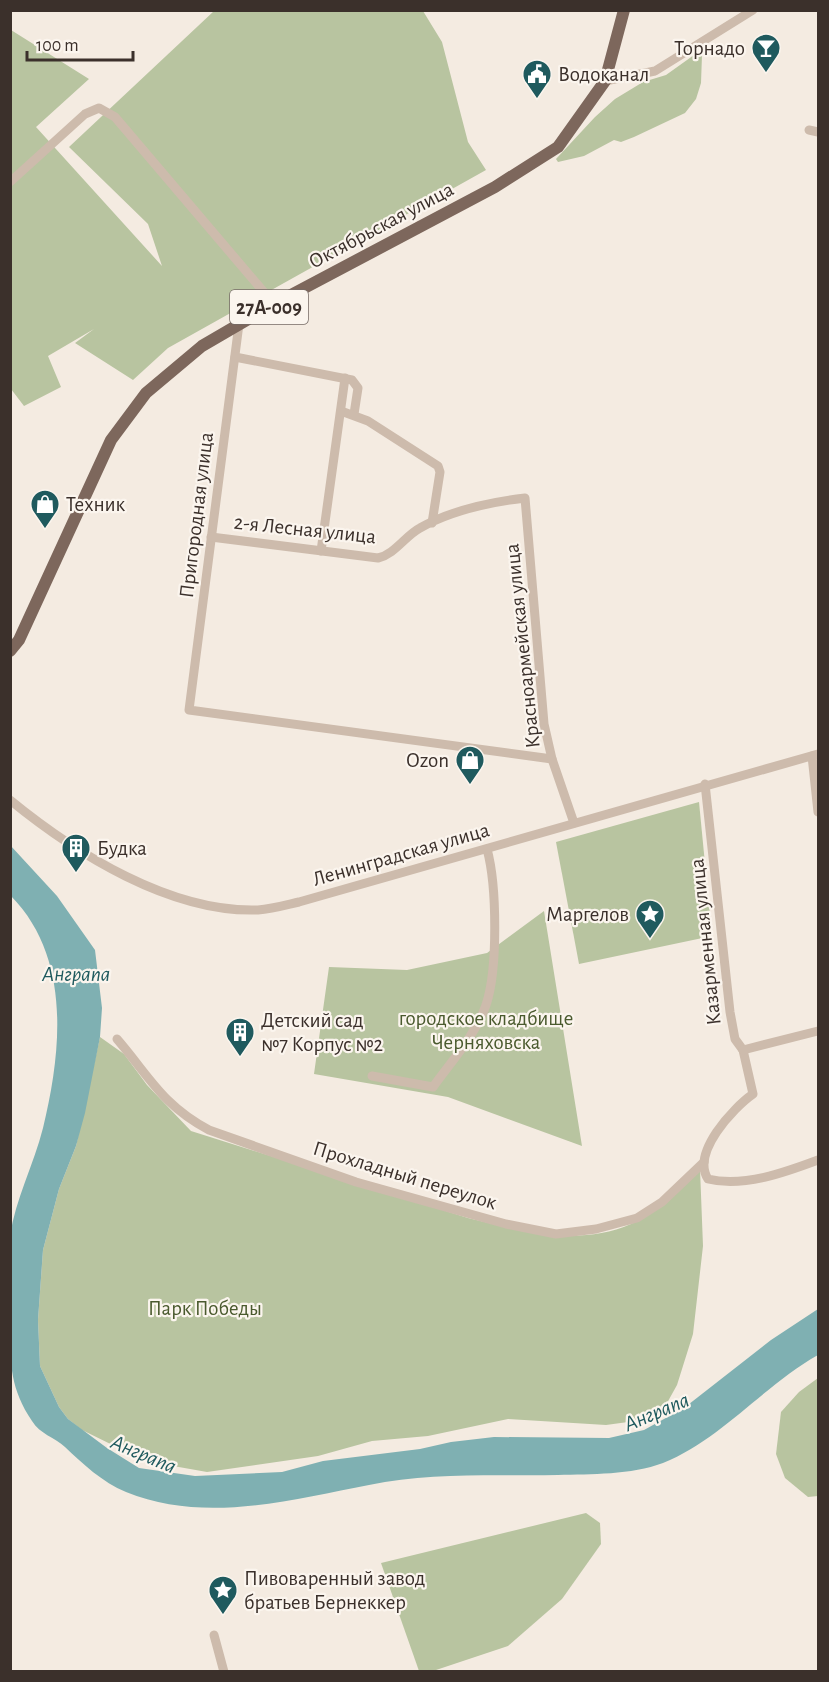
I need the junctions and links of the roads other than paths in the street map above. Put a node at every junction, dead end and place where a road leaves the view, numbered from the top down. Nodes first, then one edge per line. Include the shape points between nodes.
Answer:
1 (624, 10) edge
2 (753, 10) edge
3 (605, 81) junction
4 (10, 182) edge
5 (274, 304) junction
6 (239, 324) junction
7 (235, 357) junction
8 (345, 378) junction
9 (341, 411) junction
10 (354, 414) junction
11 (525, 498) joint
12 (432, 523) junction
13 (212, 537) junction
14 (321, 551) junction
15 (10, 651) edge
16 (815, 755) edge
17 (552, 759) junction
18 (705, 784) junction
19 (10, 801) edge
20 (819, 812) edge
21 (574, 823) junction
22 (487, 849) junction
23 (819, 1031) edge
24 (117, 1039) dead end
25 (743, 1050) junction
26 (372, 1076) dead end
27 (819, 1160) edge
28 (704, 1162) junction
29 (214, 1635) dead end
30 (224, 1671) edge

1 - 3 main road, Октябрьская улица / 27А-009
2 - 3 street via 655,71
3 - 5 main road, Октябрьская улица / 27А-009 via 558,147 495,187
4 - 5 street via 85,114 99,108 115,117
5 - 6 main road, Октябрьская улица / 27А-009
6 - 7 street, Пригородная улица
6 - 15 main road, Октябрьская улица / 27А-009 via 172,369 146,393 111,440 19,640
7 - 8 street
7 - 13 street, Пригородная улица
8 - 9 street
8 - 10 street via 358,385
9 - 10 street
9 - 14 street
10 - 12 street via 438,466
11 - 12 street, 2-я Лесная улица via 491,504
11 - 17 street, Красноармейская улица via 544,724
12 - 14 street, 2-я Лесная улица via 382,557
13 - 14 street, 2-я Лесная улица
13 - 17 street, Пригородная улица via 189,710
16 - 18 street, Ленинградская улица
16 - 20 street
17 - 21 street, Красноармейская улица
18 - 21 street, Ленинградская улица
18 - 25 street, Казарменная улица via 733,1029
19 - 22 street, Ленинградская улица via 48,831 120,873 172,895 242,909 260,910 299,902
21 - 22 street, Ленинградская улица
22 - 26 street via 494,919 494,973 486,1007 433,1087
23 - 25 street, Казарменная улица
24 - 28 street, Прохладный переулок via 158,1092 189,1120 209,1130 356,1182 506,1224 556,1234 637,1218 662,1202
25 - 28 street via 753,1094 731,1112 711,1142
27 - 28 street via 785,1173 716,1181 704,1174
29 - 30 street

